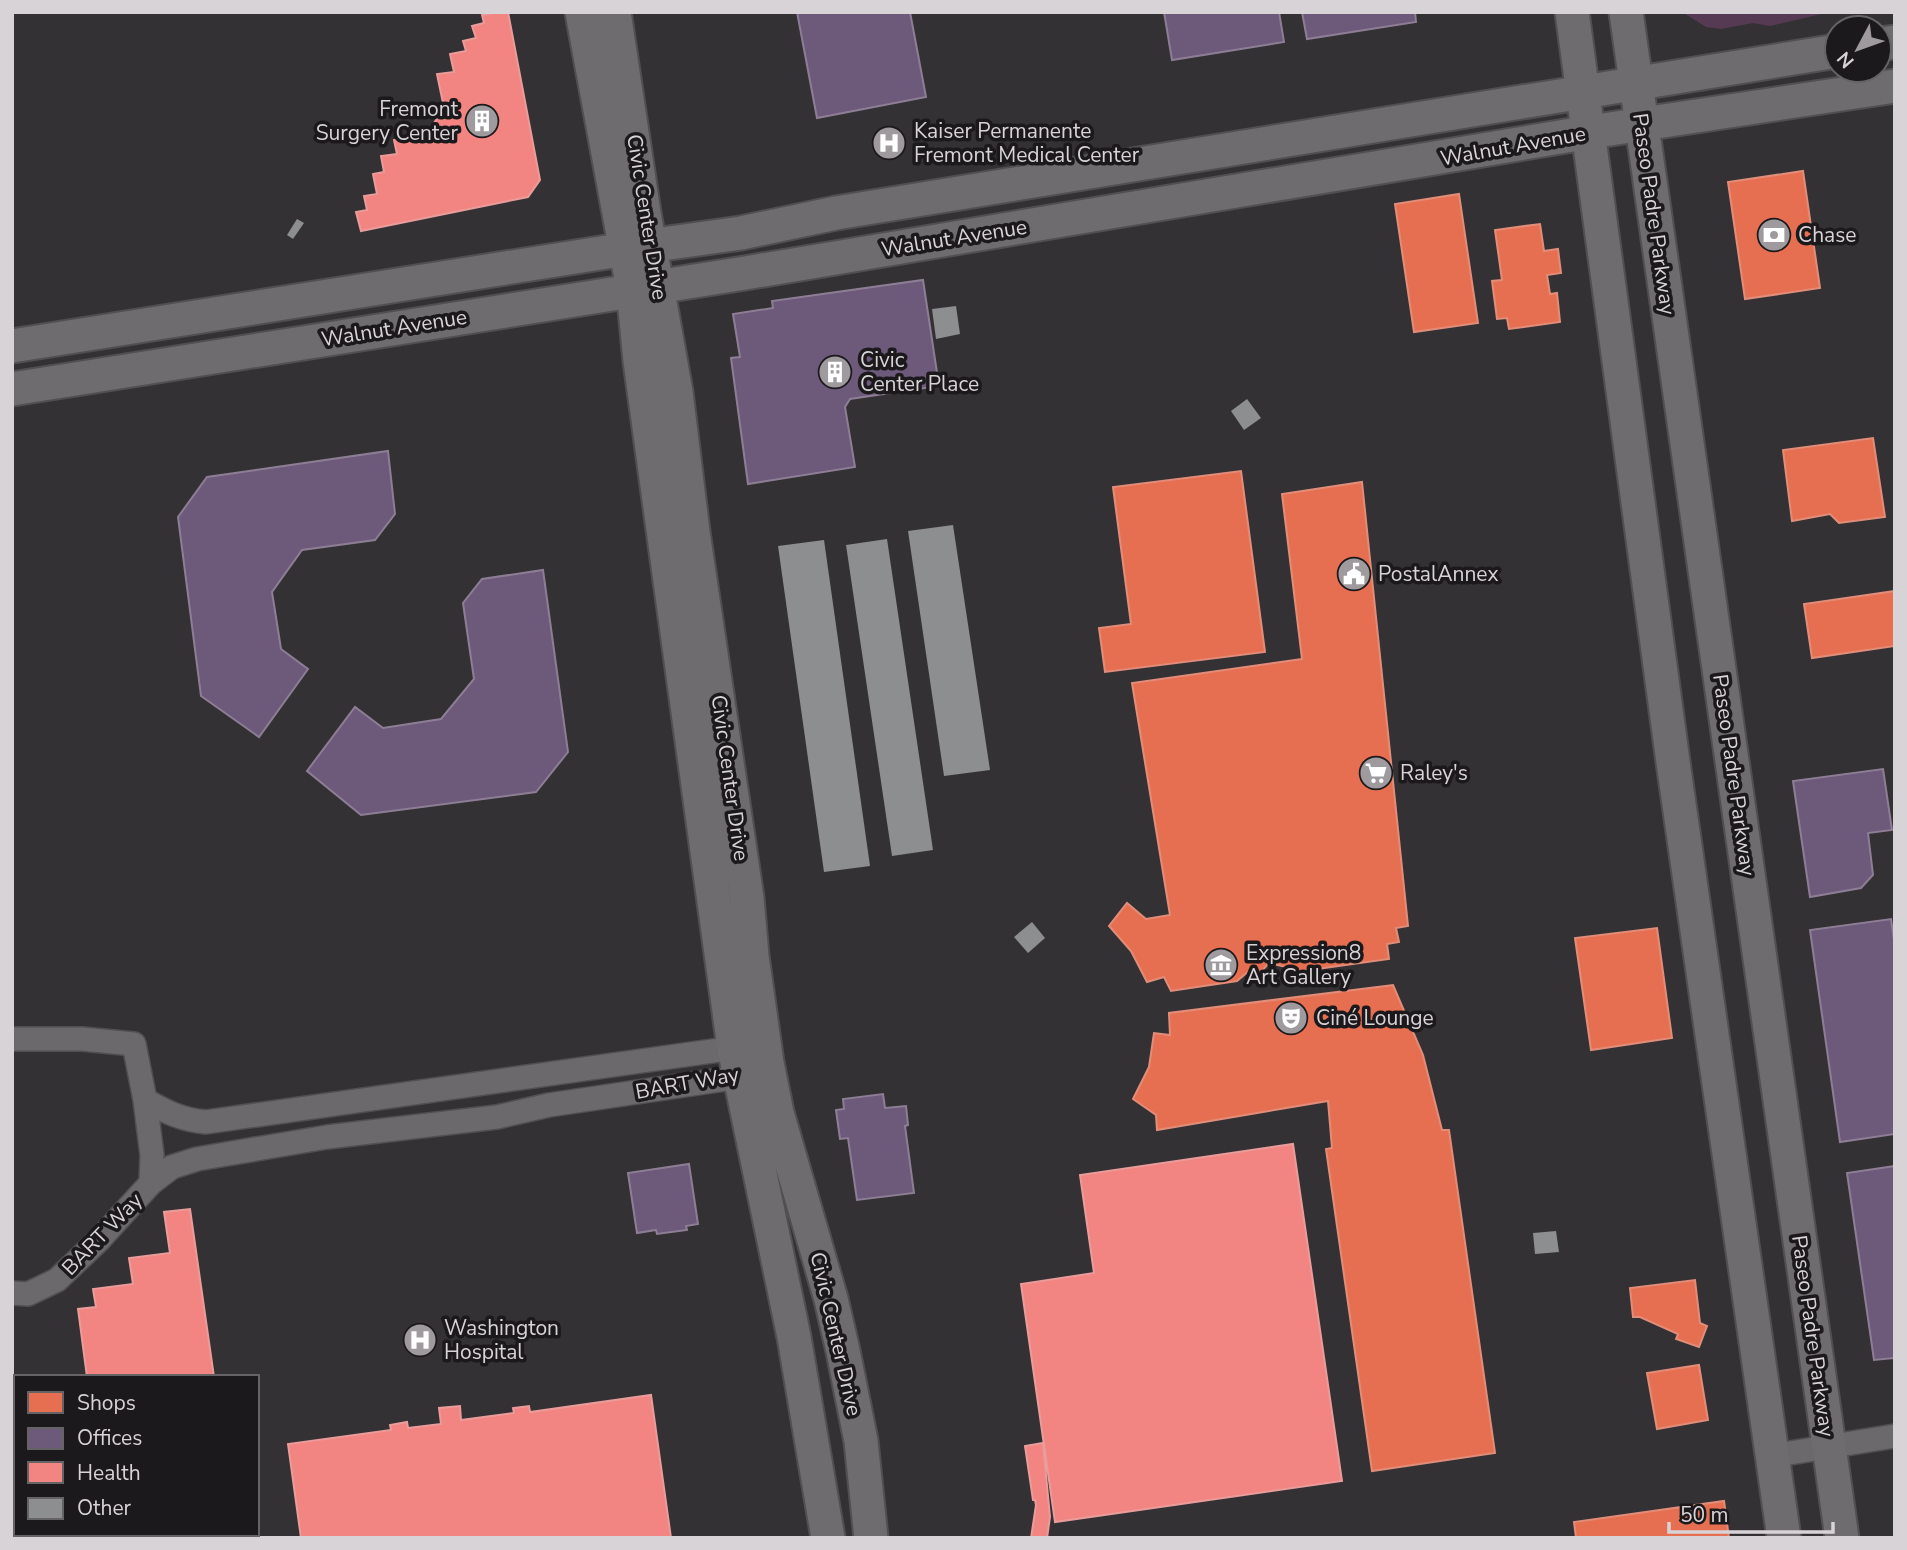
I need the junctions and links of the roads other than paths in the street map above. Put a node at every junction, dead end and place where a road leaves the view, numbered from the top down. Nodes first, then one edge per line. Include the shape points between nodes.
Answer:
1 (582, 12) edge
2 (614, 12) edge
3 (1572, 12) edge
4 (1626, 12) edge
5 (1823, 53) edge
6 (1635, 82) junction
7 (1895, 86) edge
8 (1584, 92) junction
9 (1642, 125) junction
10 (1590, 132) junction
11 (638, 247) junction
12 (645, 287) junction
13 (12, 346) edge
14 (12, 389) edge
15 (12, 1039) edge
16 (746, 1063) junction
17 (145, 1100) junction
18 (151, 1183) junction
19 (12, 1293) edge
20 (1895, 1436) edge
21 (1829, 1447) junction
22 (1771, 1456) junction
23 (828, 1538) edge
24 (871, 1538) edge
25 (1784, 1538) edge
26 (1842, 1538) edge

1 - 11 main road, Civic Center Drive
2 - 11 main road, Civic Center Drive via 644,214
3 - 8 main road
4 - 6 main road, Paseo Padre Parkway
5 - 6 main road, Walnut Avenue
6 - 8 main road, Walnut Avenue
6 - 9 main road, Paseo Padre Parkway
7 - 9 main road, Walnut Avenue
8 - 10 main road
8 - 11 main road, Walnut Avenue
9 - 10 main road, Walnut Avenue
9 - 21 main road, Paseo Padre Parkway
10 - 12 main road, Walnut Avenue
10 - 22 main road
11 - 12 main road, Civic Center Drive
11 - 13 main road, Walnut Avenue
12 - 14 main road, Walnut Avenue
12 - 16 main road, Civic Center Drive via 640,361
15 - 17 street, BART Way via 134,1044
16 - 17 street, BART Way via 206,1122 171,1115
16 - 18 street, BART Way via 497,1117 211,1156 172,1167
16 - 23 main road, Civic Center Drive
16 - 24 main road, Civic Center Drive via 777,1113 831,1299 861,1441
17 - 18 street, BART Way
18 - 19 street, BART Way via 57,1280 28,1294
20 - 21 street
21 - 22 street
21 - 26 main road, Paseo Padre Parkway
22 - 25 main road

